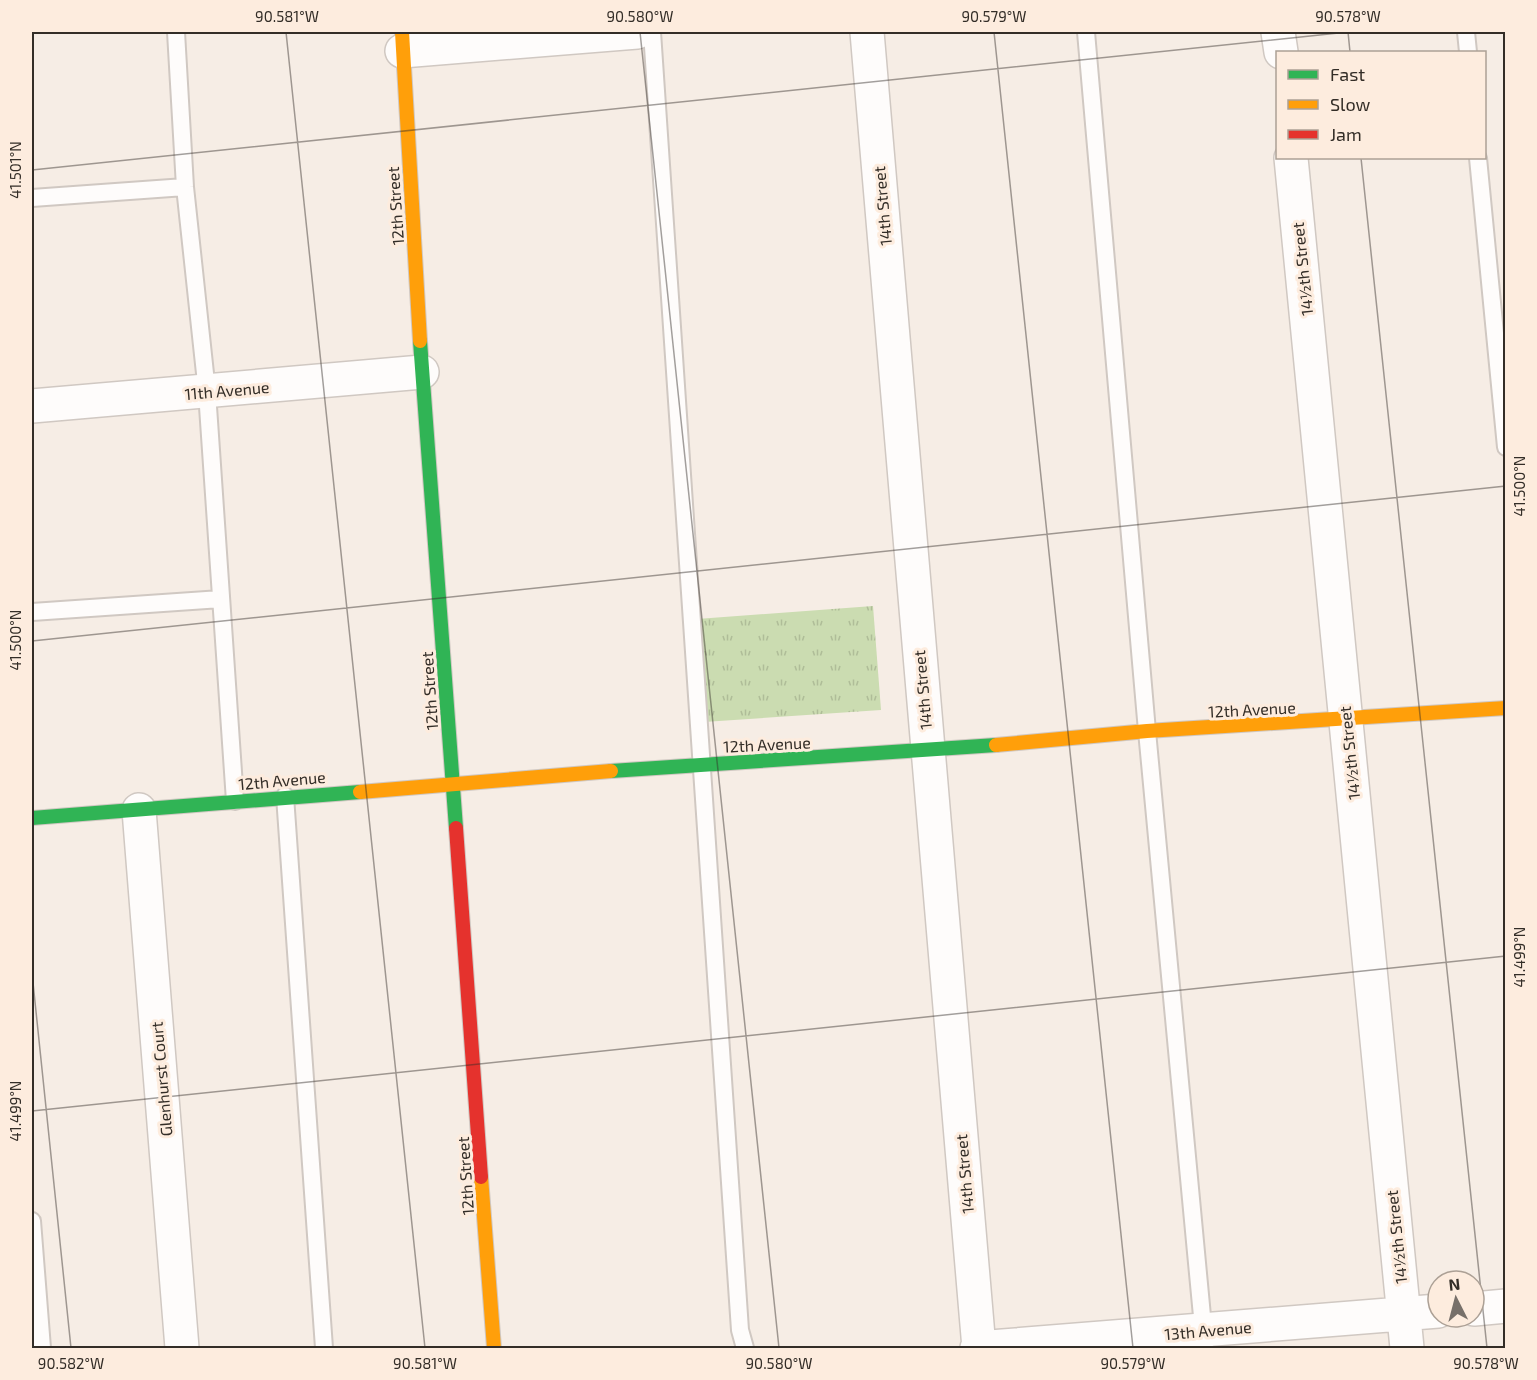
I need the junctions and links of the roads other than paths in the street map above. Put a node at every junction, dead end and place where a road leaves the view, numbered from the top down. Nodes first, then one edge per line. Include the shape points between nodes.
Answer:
1 (176, 32) edge
2 (637, 32) edge
3 (652, 32) edge
4 (867, 32) edge
5 (1086, 32) edge
6 (1278, 32) edge
7 (1466, 32) edge
8 (402, 41) edge
9 (1281, 51) edge
10 (1468, 51) edge
11 (1291, 159) edge
12 (1478, 159) edge
13 (185, 187) junction
14 (32, 198) edge
15 (422, 372) junction
16 (207, 392) junction
17 (32, 406) edge
18 (1506, 447) edge
19 (221, 598) junction
20 (32, 612) edge
21 (1506, 708) edge
22 (1346, 720) junction
23 (1147, 731) junction
24 (927, 751) junction
25 (701, 764) junction
26 (453, 783) junction
27 (285, 796) junction
28 (235, 801) junction
29 (139, 810) junction
30 (32, 818) edge
31 (32, 1221) edge
32 (1506, 1306) edge
33 (1486, 1308) edge
34 (1426, 1312) edge
35 (1404, 1314) junction
36 (1204, 1339) edge
37 (42, 1348) edge
38 (182, 1348) edge
39 (324, 1348) edge
40 (494, 1348) edge
41 (746, 1348) edge
42 (978, 1348) edge
43 (1407, 1348) edge

1 - 13 lane
2 - 8 street
3 - 25 lane
4 - 24 street, 14th Street
5 - 23 lane
6 - 9 street
7 - 10 lane
8 - 15 street, 12th Street
11 - 22 street, 14½th Street
12 - 18 lane
13 - 14 lane
13 - 16 lane
15 - 16 street, 11th Avenue
15 - 26 street, 12th Street
16 - 17 street, 11th Avenue
16 - 19 lane
19 - 20 lane
19 - 28 lane
21 - 22 street, 12th Avenue
22 - 23 street, 12th Avenue
22 - 35 street, 14½th Street
23 - 24 street, 12th Avenue
23 - 36 lane
24 - 25 street, 12th Avenue
24 - 42 street, 14th Street
25 - 26 street, 12th Avenue
25 - 41 lane via 740,1330
26 - 27 street, 12th Avenue
26 - 40 street, 12th Street
27 - 28 street, 12th Avenue
27 - 39 lane
28 - 29 street, 12th Avenue
29 - 30 street, 12th Avenue
29 - 38 street, Glenhurst Court
31 - 37 lane
32 - 33 street
34 - 35 street, 13th Avenue
35 - 36 street, 13th Avenue
35 - 43 street, 14½th Street
36 - 42 street, 13th Avenue

